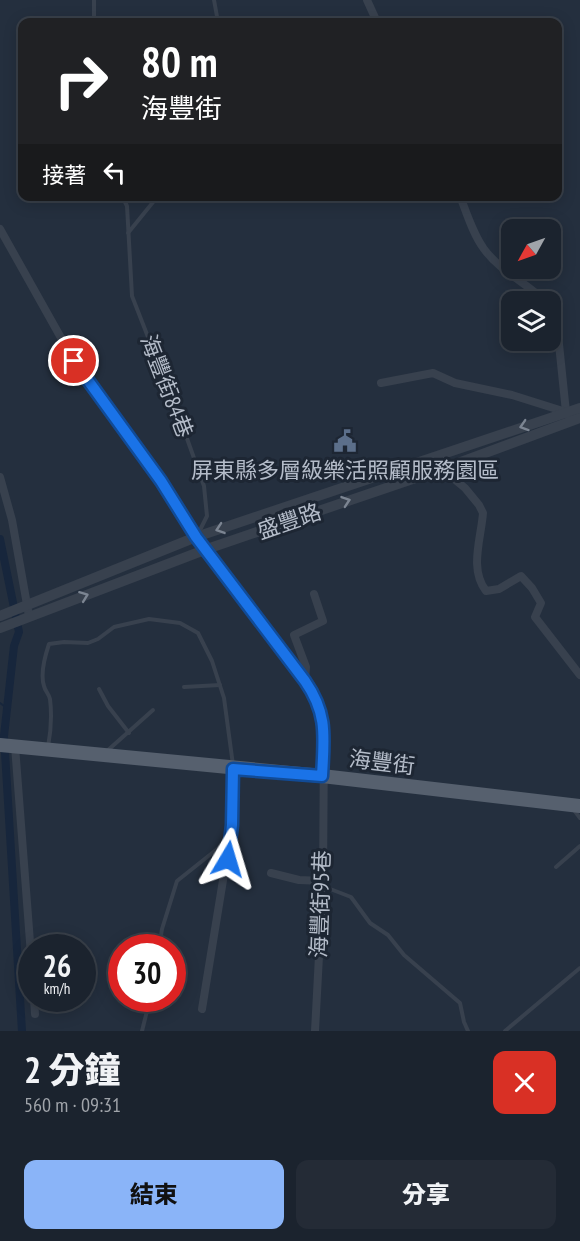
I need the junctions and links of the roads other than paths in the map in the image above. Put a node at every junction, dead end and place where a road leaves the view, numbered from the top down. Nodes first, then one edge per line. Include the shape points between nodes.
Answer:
1 (93, 0) edge
2 (214, 0) edge
3 (367, 0) edge
4 (94, 18) edge
5 (217, 18) edge
6 (375, 18) edge
7 (124, 201) edge
8 (154, 201) edge
9 (462, 201) edge
10 (0, 229) edge
11 (128, 233) junction
12 (532, 291) edge
13 (561, 342) edge
14 (74, 361) junction
15 (56, 372) dead end
16 (381, 383) dead end
17 (580, 408) edge
18 (575, 419) edge
19 (436, 456) junction
20 (442, 469) junction
21 (0, 477) edge
22 (196, 537) junction
23 (207, 549) junction
24 (314, 594) dead end
25 (28, 611) junction
26 (0, 616) edge
27 (0, 627) edge
28 (580, 675) edge
29 (305, 681) junction
30 (220, 685) junction
31 (184, 687) dead end
32 (99, 688) dead end
33 (153, 710) dead end
34 (129, 733) junction
35 (0, 745) edge
36 (15, 746) junction
37 (48, 749) junction
38 (102, 756) junction
39 (233, 769) junction
40 (322, 776) junction
41 (575, 806) edge
42 (580, 818) edge
43 (232, 825) junction
44 (580, 846) edge
45 (555, 867) dead end
46 (271, 873) dead end
47 (323, 881) junction
48 (29, 934) edge
49 (161, 934) edge
50 (580, 968) edge
51 (202, 1010) dead end
52 (147, 1012) edge
53 (142, 1031) edge
54 (315, 1031) edge
55 (468, 1031) edge
56 (505, 1031) edge

1 - 4 lane
2 - 5 lane
3 - 6 street
7 - 11 lane, 海豐街84巷
8 - 11 lane
9 - 12 street via 483,248
10 - 14 street, 海豐街84巷
11 - 22 lane, 海豐街84巷 via 132,296 204,486 207,516
13 - 18 street
14 - 15 lane
14 - 22 street, 海豐街84巷 via 154,471
16 - 18 street via 433,373 455,383 512,395
17 - 18 street, 盛豐路
18 -> 19 street, 盛豐路
18 - 20 street, 盛豐路
19 - 20 street
19 -> 22 street, 盛豐路
23 -> 20 street, 盛豐路
20 - 28 street via 465,488 483,513 476,566 479,582 486,591 499,589 521,576 541,603 535,617
21 - 25 street via 12,519
22 - 23 street, 海豐街84巷
22 - 25 street, 盛豐路
25 -> 23 street, 盛豐路
23 - 29 street, 海豐街84巷
24 - 29 street, 海豐街84巷 via 323,621 294,634 306,667
25 - 26 street, 盛豐路
25 - 27 street, 盛豐路
29 - 40 street, 海豐街84巷 via 317,698 322,716
30 - 31 lane
30 - 37 lane via 198,633 180,623 149,619 114,627 88,643 50,644 43,672 43,686 50,697
30 - 39 lane
32 - 34 lane
33 - 34 lane
34 - 38 lane
35 - 36 main road, 海豐街
36 - 37 main road, 海豐街
36 - 48 street
37 - 38 main road, 海豐街
38 - 39 main road, 海豐街
39 - 40 main road, 海豐街
39 - 43 street
40 - 41 main road, 海豐街
40 - 47 street, 海豐街95巷
41 - 42 lane
43 - 49 lane via 221,846 177,881
43 - 51 street
44 - 45 lane
46 - 47 street
47 - 54 street, 海豐街95巷
47 - 55 lane via 325,887 351,897 365,917 388,935 404,955 460,1003
50 - 56 lane
52 - 53 lane

